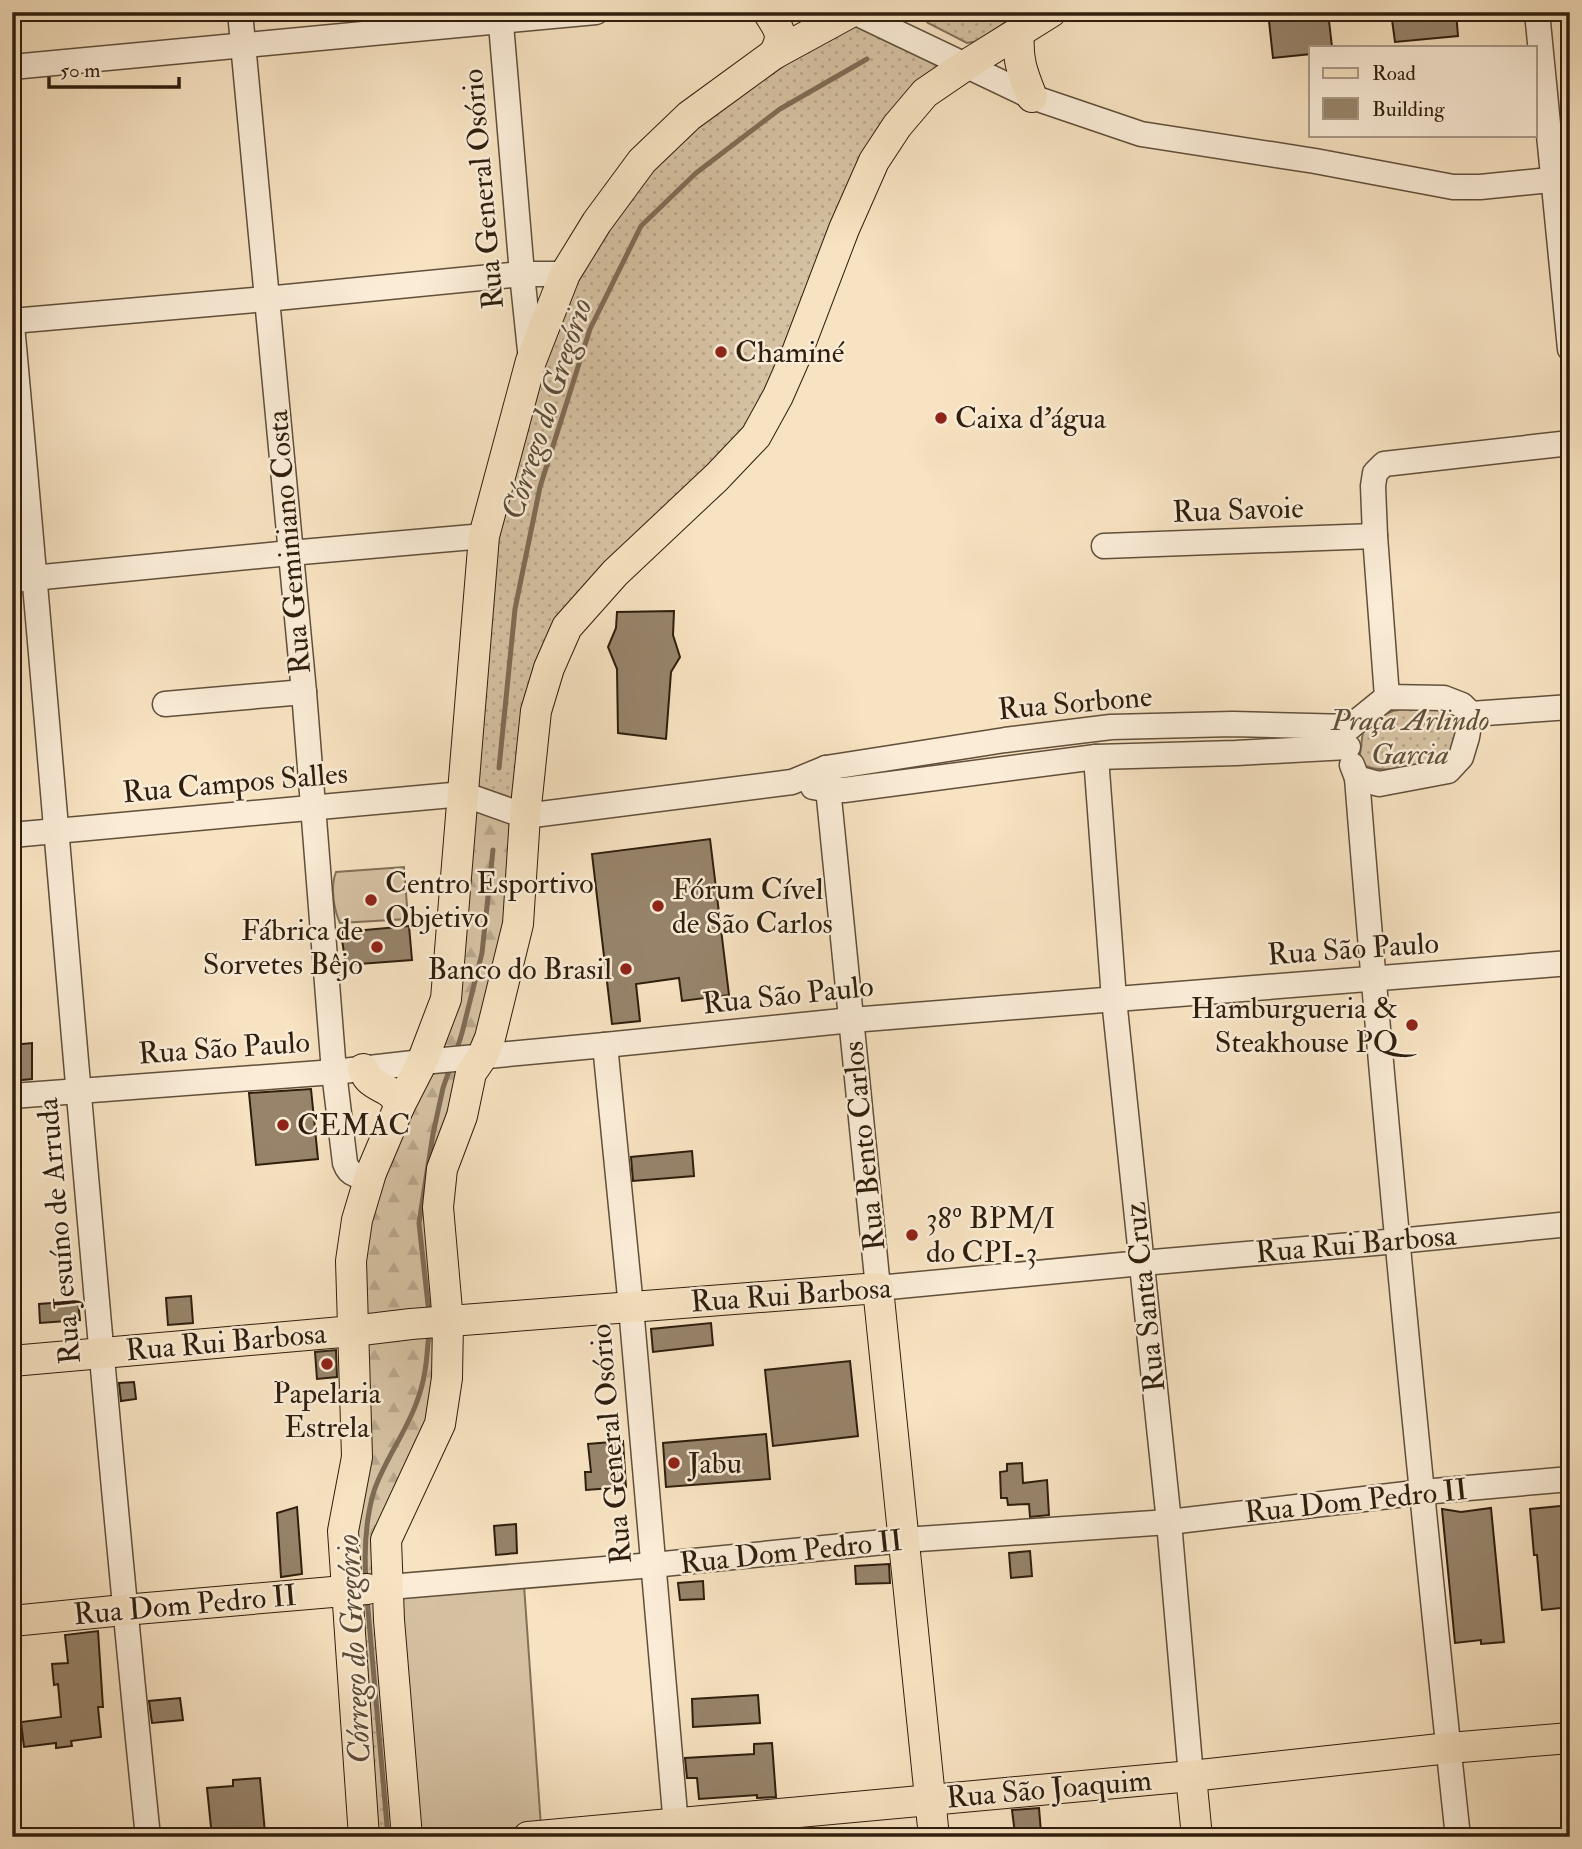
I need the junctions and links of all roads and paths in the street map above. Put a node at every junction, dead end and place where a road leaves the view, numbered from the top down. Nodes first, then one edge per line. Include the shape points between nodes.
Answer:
1 (240, 12) edge
2 (596, 12) edge
3 (768, 12) edge
4 (852, 12) edge
5 (1051, 12) edge
6 (1537, 12) edge
7 (500, 17) edge
8 (1019, 32) junction
9 (243, 44) junction
10 (774, 54) junction
11 (966, 65) junction
12 (12, 67) edge
13 (1032, 97) junction
14 (1562, 179) edge
15 (522, 274) junction
16 (565, 274) junction
17 (267, 299) junction
18 (12, 323) edge
19 (1570, 349) edge
20 (531, 360) junction
21 (1570, 443) edge
22 (484, 536) junction
23 (1375, 536) junction
24 (1104, 546) dead end
25 (290, 552) junction
26 (24, 579) edge
27 (304, 692) junction
28 (1387, 697) junction
29 (165, 704) dead end
30 (1570, 707) edge
31 (1471, 713) junction
32 (1233, 724) junction
33 (1349, 737) junction
34 (1236, 753) junction
35 (1096, 757) junction
36 (1357, 778) junction
37 (828, 779) junction
38 (463, 794) junction
39 (312, 807) junction
40 (525, 816) junction
41 (57, 832) junction
42 (12, 835) edge
43 (1570, 963) edge
44 (1373, 980) junction
45 (1114, 999) junction
46 (852, 1020) junction
47 (605, 1045) junction
48 (478, 1057) junction
49 (430, 1061) junction
50 (348, 1070) junction
51 (77, 1090) junction
52 (12, 1096) edge
53 (399, 1107) junction
54 (371, 1172) junction
55 (1570, 1224) edge
56 (1398, 1241) junction
57 (1142, 1263) junction
58 (878, 1289) junction
59 (631, 1307) junction
60 (445, 1322) junction
61 (353, 1331) junction
62 (102, 1354) junction
63 (12, 1362) edge
64 (1570, 1479) edge
65 (1423, 1492) junction
66 (1169, 1522) junction
67 (904, 1540) junction
68 (653, 1565) junction
69 (367, 1589) junction
70 (124, 1609) junction
71 (12, 1621) edge
72 (1570, 1738) edge
73 (1449, 1748) junction
74 (1191, 1776) junction
75 (930, 1799) junction
76 (676, 1830) edge
77 (148, 1837) edge
78 (364, 1837) edge
79 (407, 1837) edge
80 (528, 1837) edge
81 (934, 1837) edge
82 (1198, 1837) edge
83 (1458, 1837) edge

1 - 9 street, Rua Geminiano Costa
2 - 7 street
3 - 10 main road via 781,36
4 - 10 main road
4 - 11 street
5 - 8 main road
6 - 14 street
7 - 9 street
7 - 15 street, Rua General Osório
8 - 11 main road
8 - 13 main road via 1017,52
9 - 12 street
9 - 17 street, Rua Geminiano Costa
10 - 16 main road via 689,116 642,162
11 - 13 street
11 - 40 main road via 925,93 874,162 796,355 756,436 615,573 567,627 536,711
13 - 14 street via 1141,134 1315,160 1453,187
14 - 19 street
15 - 16 street
15 - 17 street
15 - 20 street, Rua General Osório
16 - 20 main road
17 - 18 street
17 - 25 street, Rua Geminiano Costa
18 - 26 street, Rua Jesuíno de Arruda
20 - 22 main road
21 - 23 street via 1384,464 1375,473 1373,486
22 - 25 street
22 - 38 main road
23 - 24 street, Rua Savoie
23 - 28 street
25 - 26 street
25 - 27 street, Rua Geminiano Costa
26 - 41 street, Rua Jesuíno de Arruda
27 - 29 street
27 - 39 street, Rua Geminiano Costa
28 - 31 street via 1444,698
28 - 33 street
30 - 31 street
31 - 36 street via 1461,757 1448,771 1379,784
32 - 33 street, Rua Sorbone
32 - 34 street
32 - 37 street, Rua Sorbone via 1111,727 1005,740
33 - 34 street, Rua Sorbone
33 - 36 street
34 - 35 street, Rua Sorbone
35 - 37 street, Rua Sorbone via 844,790
35 - 45 street, Rua Santa Cruz
36 - 44 street
37 - 40 street, Rua Sorbone
37 - 46 street, Rua Bento Carlos
38 - 39 street, Rua Campos Salles
38 - 40 street, Rua Sorbone
38 - 49 main road via 446,999
39 - 41 street, Rua Campos Salles
39 - 50 street, Rua Geminiano Costa
40 - 48 main road via 519,924 490,1038
41 - 42 street, Rua Campos Salles
41 - 51 street, Rua Jesuíno de Arruda
43 - 44 street, Rua São Paulo
44 - 45 street, Rua São Paulo
44 - 56 street
45 - 46 street, Rua São Paulo
45 - 57 street, Rua Santa Cruz
46 - 47 street, Rua São Paulo
46 - 58 street, Rua Bento Carlos
47 - 48 street, Rua São Paulo
47 - 59 street, Rua General Osório
48 - 49 street, Rua São Paulo
48 - 60 main road via 442,1169 438,1207
49 - 50 street, Rua São Paulo
49 - 53 main road
50 - 51 street, Rua São Paulo
50 - 53 main road via 385,1088
50 - 54 street, Rua Geminiano Costa via 345,1163 352,1174
51 - 52 street, Rua São Paulo
51 - 62 street, Rua Jesuíno de Arruda
53 - 54 main road
54 - 61 main road via 351,1261
55 - 56 street, Rua Rui Barbosa
56 - 57 street, Rua Rui Barbosa
56 - 65 street
57 - 58 street, Rua Rui Barbosa
57 - 66 street, Rua Santa Cruz
58 - 59 main road, Rua Rui Barbosa
58 - 67 main road, Rua Bento Carlos
59 - 60 main road, Rua Rui Barbosa
59 - 68 street, Rua General Osório
60 - 61 main road, Rua Rui Barbosa
60 - 69 main road via 447,1378 440,1424
61 - 62 main road, Rua Rui Barbosa
61 - 69 main road via 357,1457 343,1531
62 - 63 main road, Rua Rui Barbosa
62 - 70 street, Rua Jesuíno de Arruda
64 - 65 street, Rua Dom Pedro II
65 - 66 street, Rua Dom Pedro II
65 - 73 street
66 - 67 street, Rua Dom Pedro II
66 - 74 street, Rua Santa Cruz
67 - 68 street, Rua Dom Pedro II
67 - 75 main road, Rua Bento Carlos
68 - 69 street, Rua Dom Pedro II
68 - 76 street, Rua General Osório
69 - 70 main road, Rua Dom Pedro II
69 - 78 main road
69 - 79 main road via 389,1620
70 - 71 main road, Rua Dom Pedro II
70 - 77 street, Rua Jesuíno de Arruda
72 - 73 main road, Rua São Joaquim
73 - 74 main road, Rua São Joaquim
73 - 83 street
74 - 75 main road, Rua São Joaquim
74 - 82 main road, Rua Santa Cruz
75 - 76 main road, Rua São Joaquim
75 - 81 main road, Rua Bento Carlos
76 - 80 main road, Rua São Joaquim

